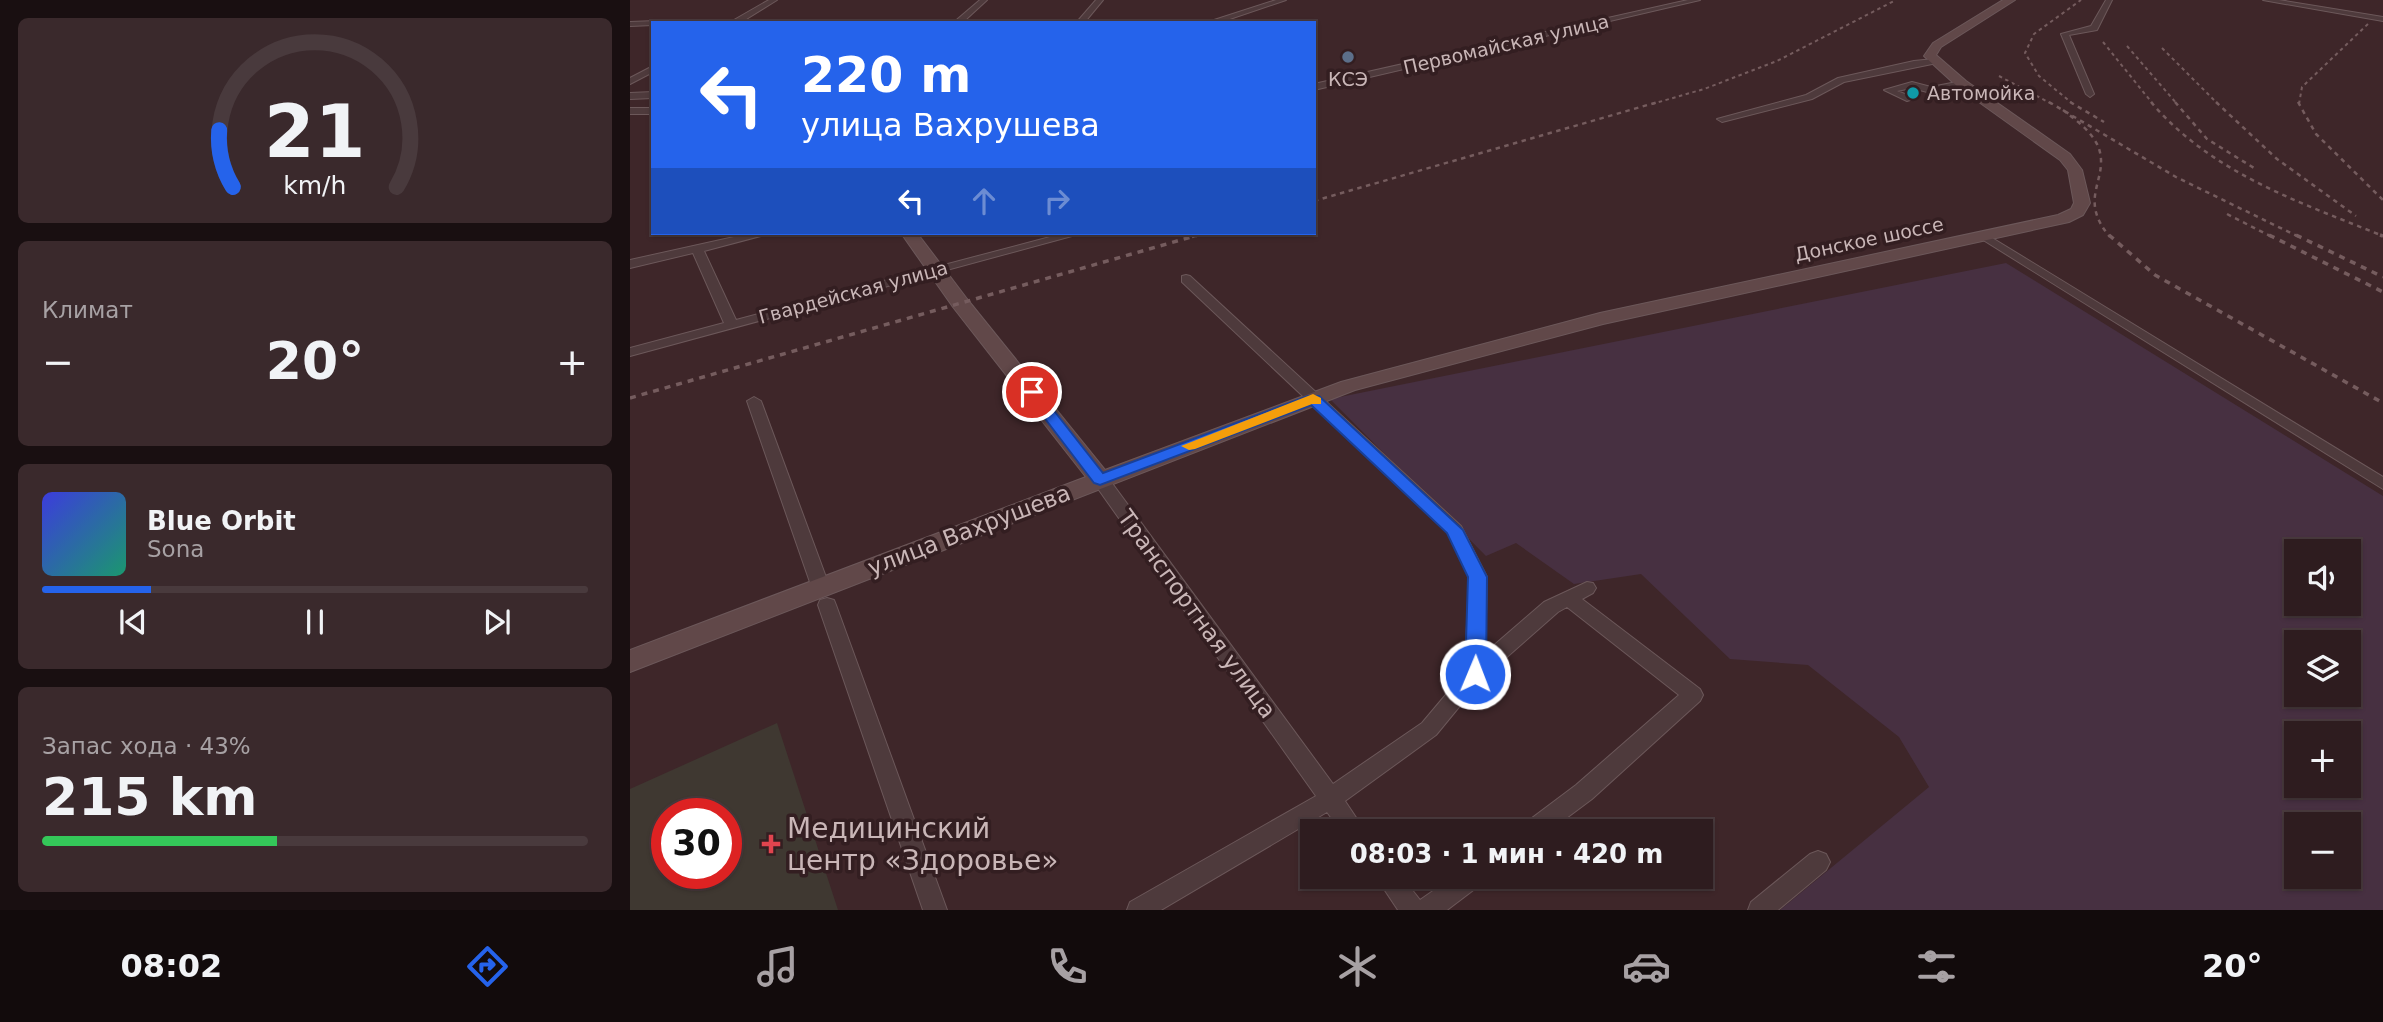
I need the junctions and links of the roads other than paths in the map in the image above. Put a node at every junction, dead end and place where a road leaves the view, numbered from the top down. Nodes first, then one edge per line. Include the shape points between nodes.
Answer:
1 (774, 0) edge
2 (984, 0) edge
3 (1100, 0) edge
4 (1249, 0) edge
5 (1283, 0) edge
6 (1697, 0) edge
7 (2010, 0) edge
8 (2109, 0) edge
9 (2266, 0) edge
10 (2383, 19) edge
11 (737, 21) edge
12 (959, 21) edge
13 (1082, 21) edge
14 (651, 23) edge
15 (630, 24) edge
16 (1934, 61) junction
17 (651, 69) edge
18 (630, 81) edge
19 (1962, 84) junction
20 (1316, 87) edge
21 (2090, 94) dead end
22 (651, 95) edge
23 (630, 96) edge
24 (1907, 98) dead end
25 (651, 110) edge
26 (630, 111) edge
27 (1722, 119) dead end
28 (757, 235) edge
29 (910, 235) edge
30 (1069, 235) edge
31 (1984, 236) junction
32 (697, 249) junction
33 (630, 264) edge
34 (936, 270) junction
35 (1186, 279) dead end
36 (732, 325) junction
37 (630, 352) edge
38 (1348, 386) joint
39 (1313, 399) junction
40 (754, 401) dead end
41 (1100, 480) junction
42 (2383, 484) edge
43 (824, 596) junction
44 (630, 661) edge
45 (1475, 674) junction
46 (1330, 799) junction
47 (1345, 819) edge
48 (1548, 819) edge
49 (1818, 862) dead end
50 (1397, 889) edge
51 (1456, 889) edge
52 (935, 910) edge
53 (1139, 910) edge
54 (1413, 910) edge
55 (1427, 910) edge
56 (1760, 910) edge

1 - 11 street
2 - 12 street
3 - 13 street
4 - 5 street via 1215,21
6 - 20 street, Первомайская улица
7 - 16 main road via 1937,45 1930,56
8 - 21 street via 2094,28 2065,34
9 - 10 street
14 - 15 street
16 - 19 main road, Донское шоссе
16 - 27 street via 1841,80 1809,97
17 - 18 street
19 - 24 street via 1888,90
19 - 31 main road, Донское шоссе via 2065,157 2081,187 2082,203 2077,212
22 - 23 street
25 - 26 street
28 - 32 street
29 - 34 street, Транспортная улица
30 - 34 street, Гвардейская улица
31 - 38 main road, Донское шоссе via 1600,319
31 - 42 street
32 - 33 street
32 - 36 street
34 - 36 street, Гвардейская улица
34 - 41 street, Транспортная улица
35 - 39 street
36 - 37 street, Гвардейская улица
38 - 39 street, улица Вахрушева
39 - 41 street, улица Вахрушева
39 - 45 street via 1455,530 1478,577
40 - 43 street
41 - 43 street, улица Вахрушева
41 - 46 street, Транспортная улица
43 - 44 street, улица Вахрушева
43 - 52 street
45 - 46 street via 1429,729
45 - 48 street via 1551,607 1578,593 1693,695
46 - 47 street, Транспортная улица
46 - 53 street
49 - 56 street
50 - 54 street
51 - 55 street

